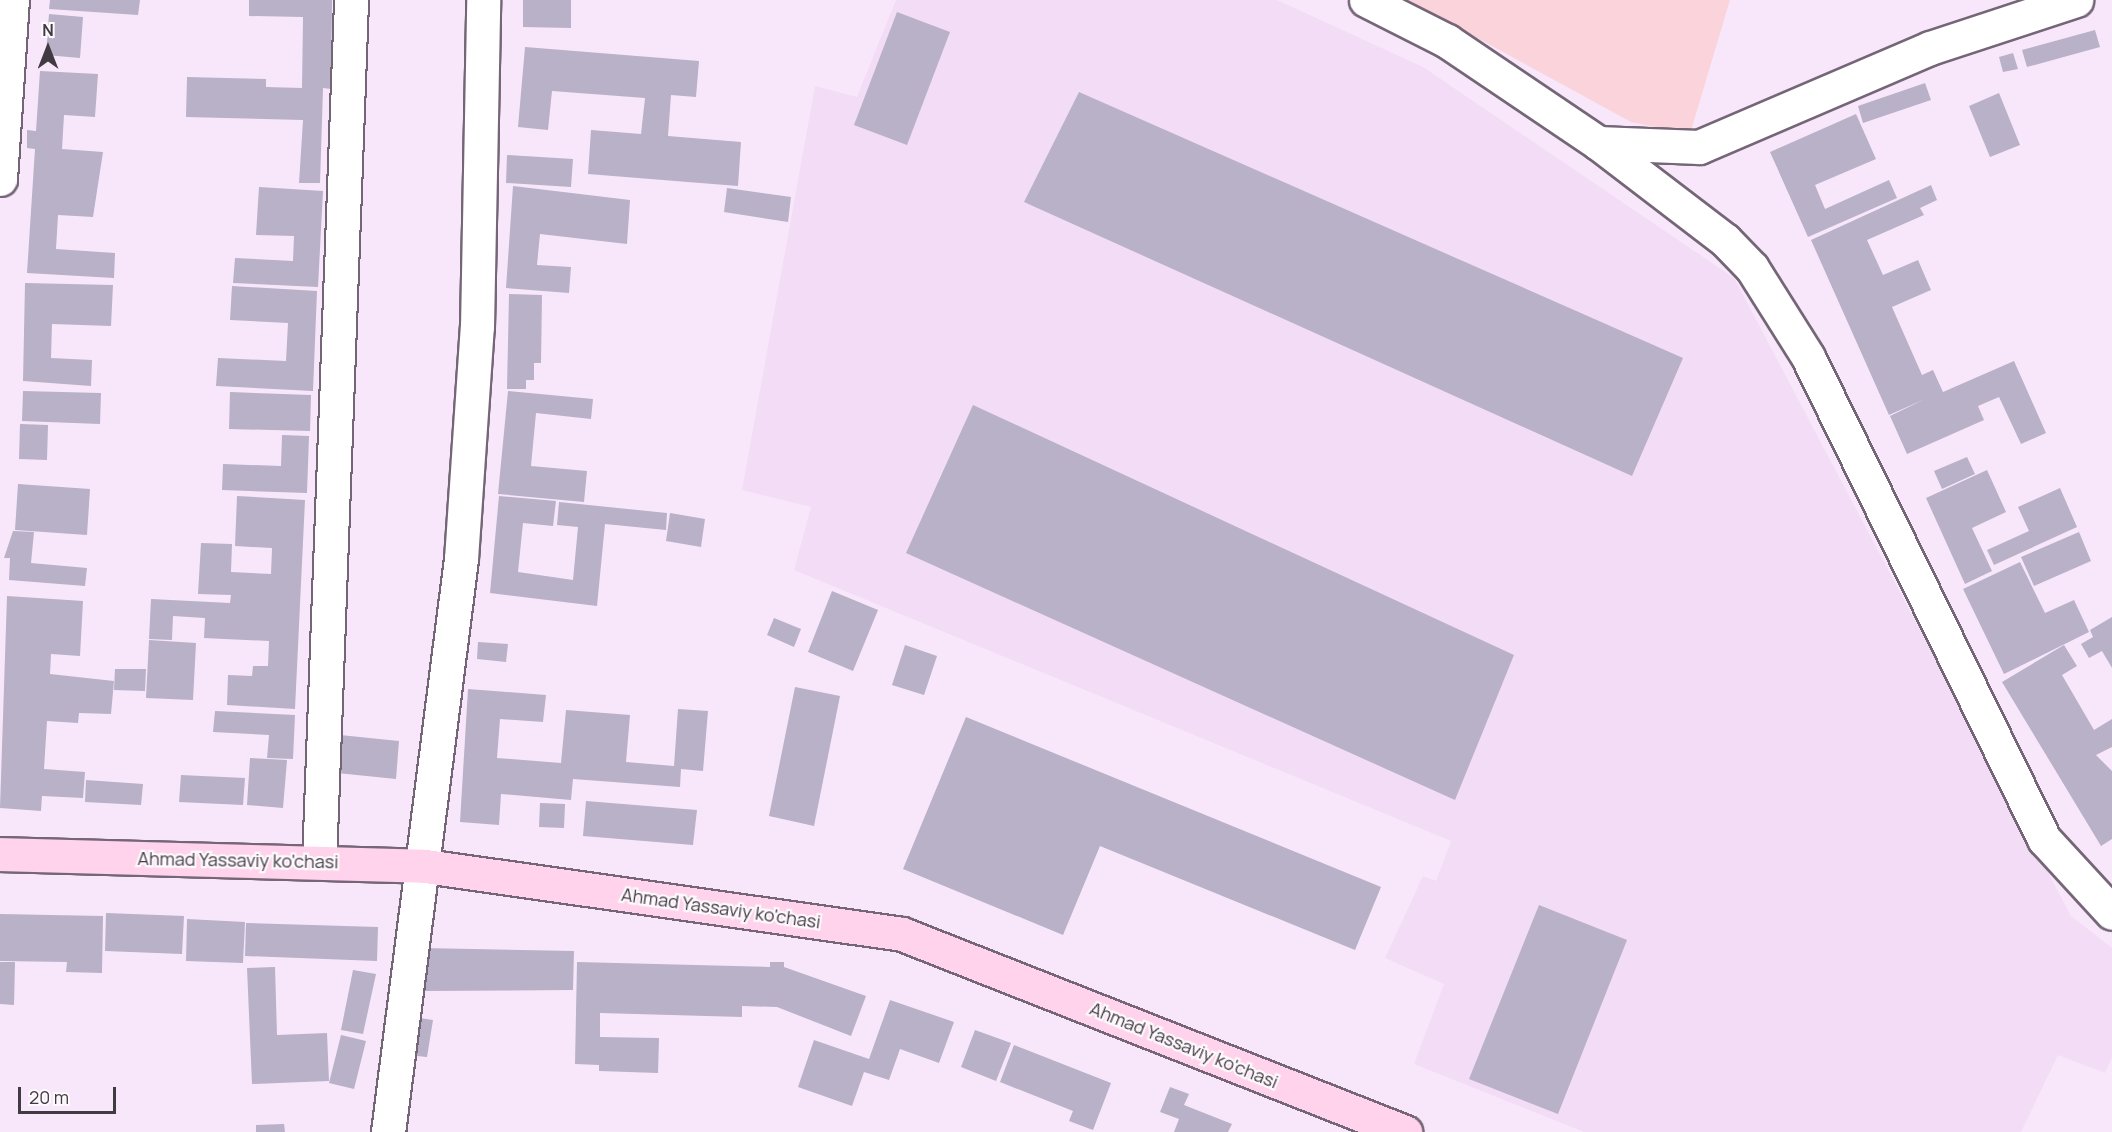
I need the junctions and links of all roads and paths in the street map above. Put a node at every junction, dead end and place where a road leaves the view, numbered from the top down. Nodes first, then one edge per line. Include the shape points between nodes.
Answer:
1 (12, 0) edge
2 (351, 0) edge
3 (483, 0) edge
4 (1366, 0) edge
5 (2076, 0) edge
6 (1598, 143) junction
7 (0, 180) edge
8 (0, 854) edge
9 (319, 862) junction
10 (425, 866) junction
11 (2112, 913) edge
12 (388, 1132) edge
13 (1405, 1132) edge

1 - 7 street
2 - 9 street
3 - 10 street via 477,327 461,559
4 - 6 street via 1448,41
5 - 6 street via 1930,48 1699,147
6 - 11 street via 1725,240 1752,268 1808,357 2044,838
8 - 9 main road, Ahmad Yassaviy ko'chasi
9 - 10 main road, Ahmad Yassaviy ko'chasi
10 - 12 street
10 - 13 main road, Ahmad Yassaviy ko'chasi via 902,934

